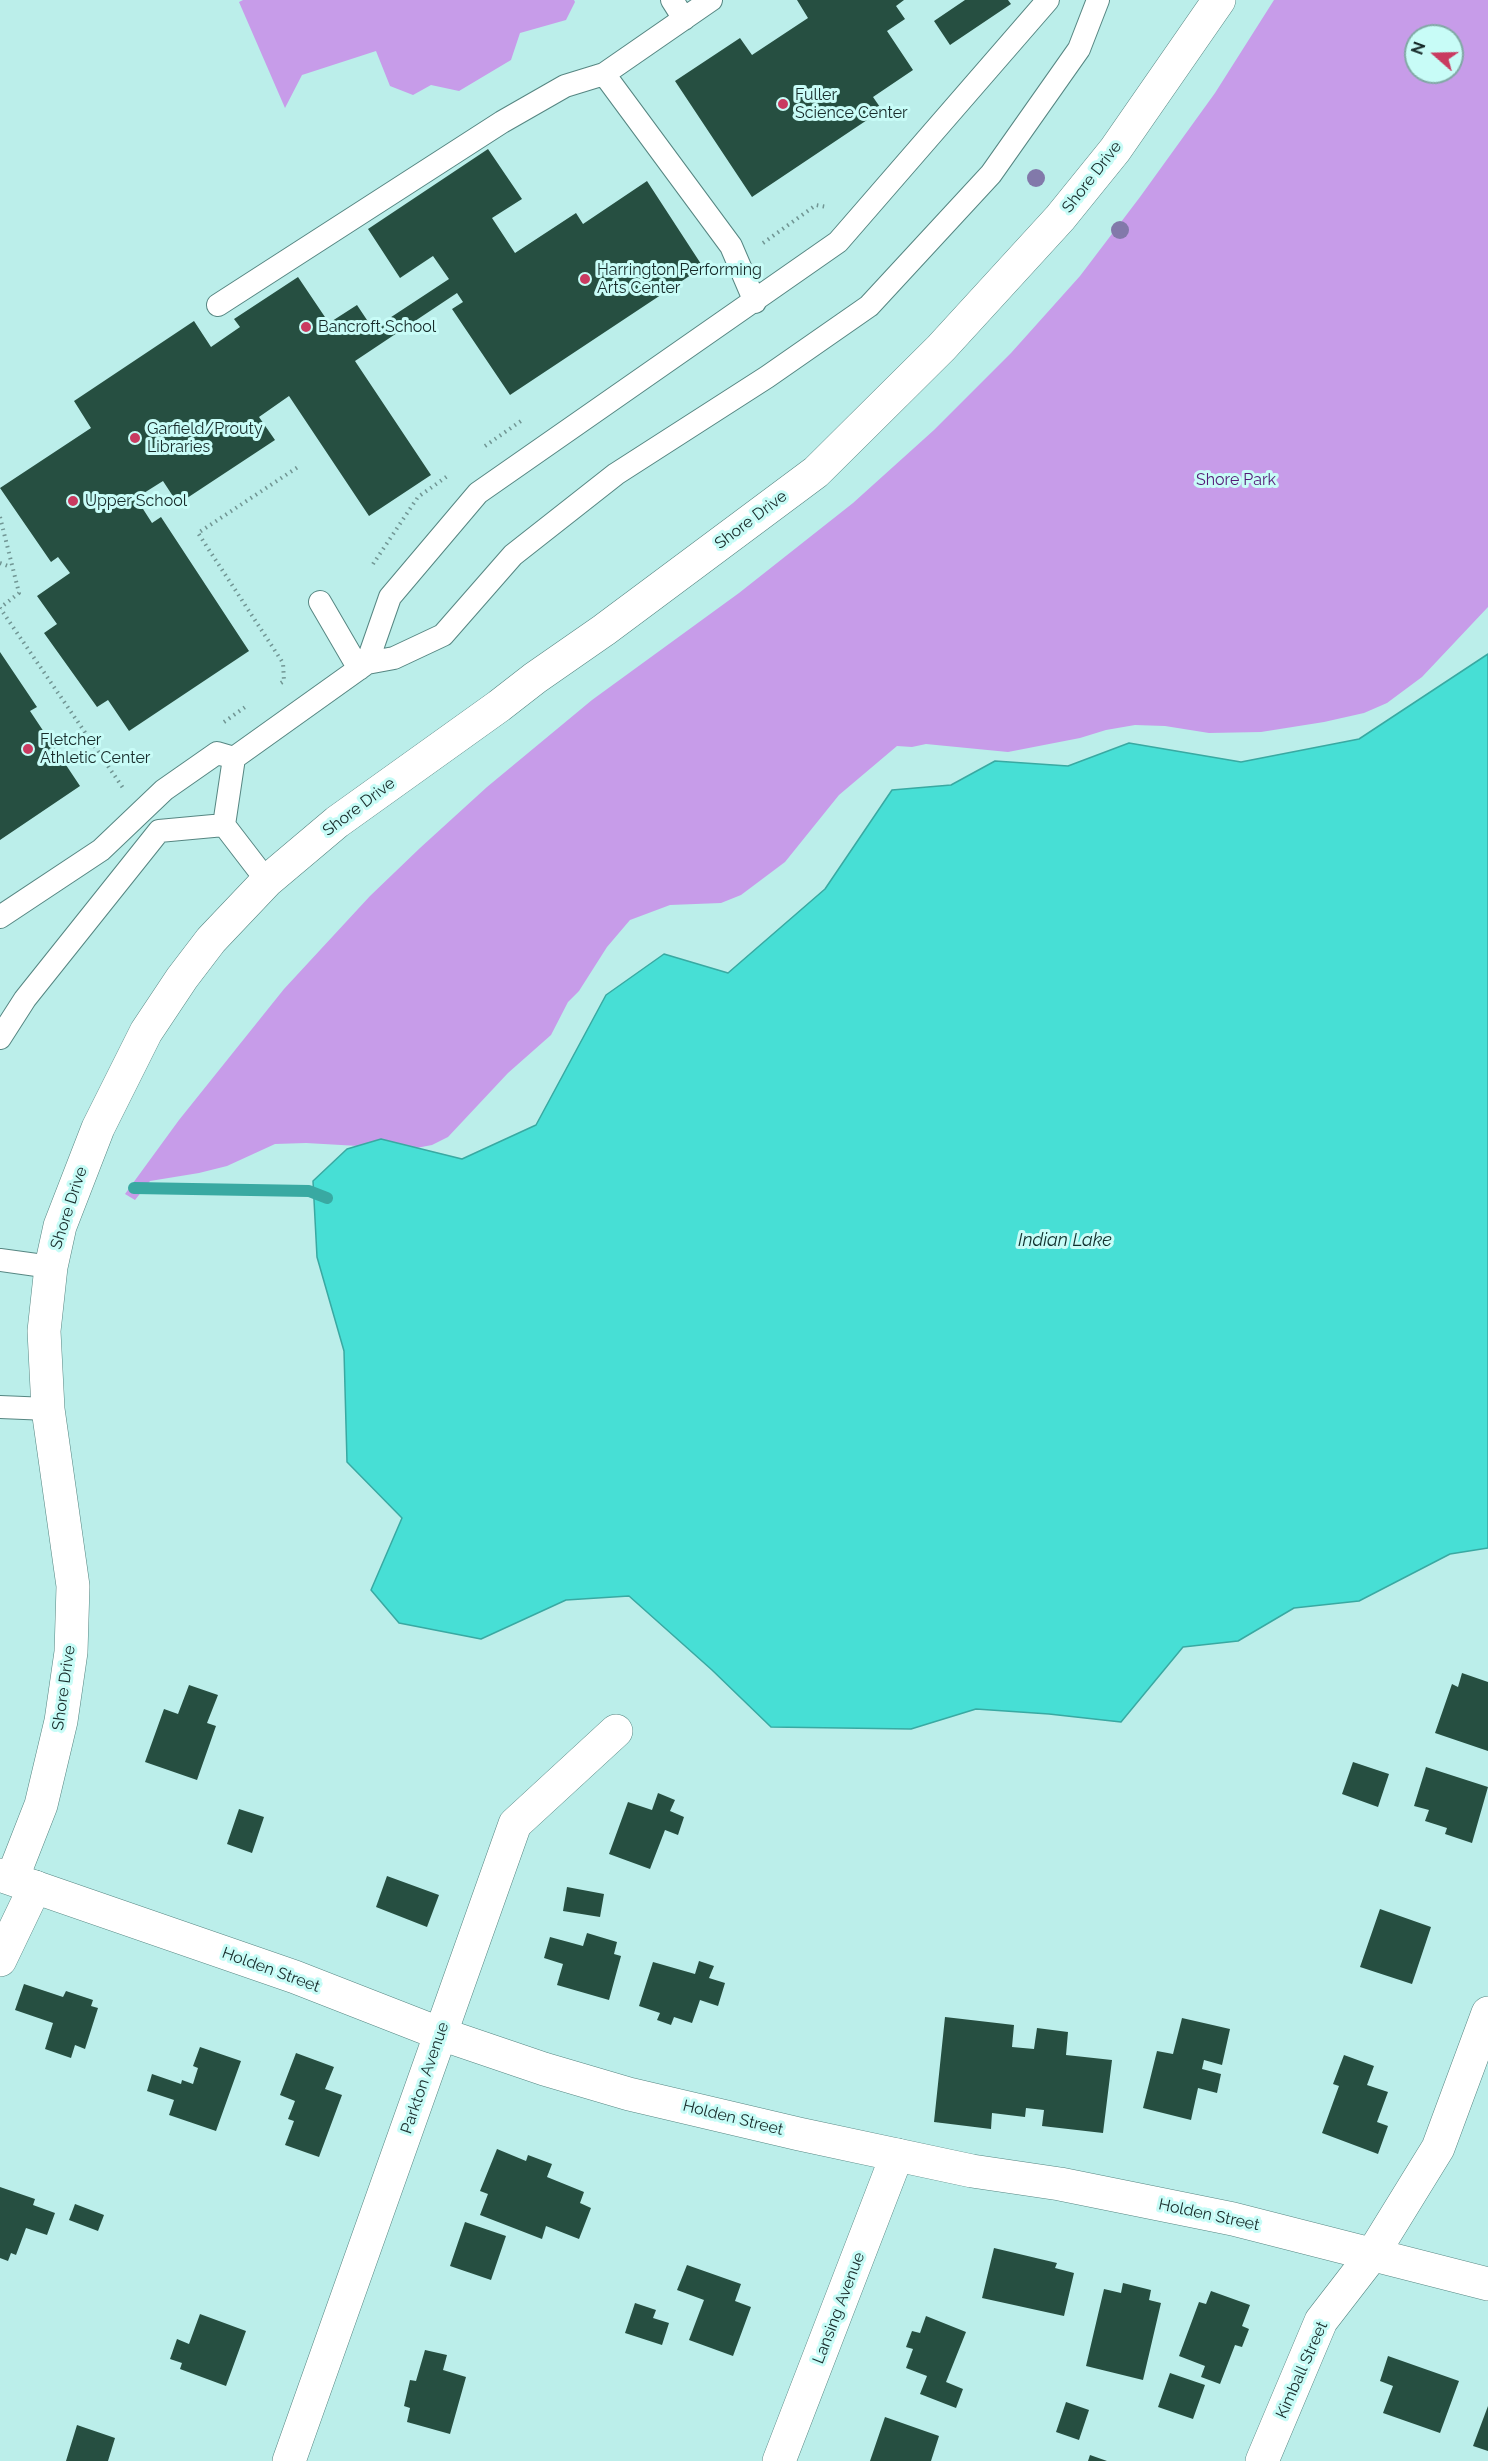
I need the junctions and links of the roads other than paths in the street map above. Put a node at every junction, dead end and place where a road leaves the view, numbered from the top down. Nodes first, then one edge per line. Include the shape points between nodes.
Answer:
1 (711, 0) edge
2 (1048, 0) edge
3 (1098, 0) edge
4 (1219, 0) edge
5 (678, 9) edge
6 (604, 74) junction
7 (754, 302) junction
8 (219, 305) dead end
9 (320, 602) dead end
10 (363, 666) junction
11 (234, 758) junction
12 (224, 825) junction
13 (267, 881) junction
14 (0, 917) edge
15 (0, 1038) edge
16 (0, 1260) edge
17 (51, 1267) junction
18 (0, 1407) edge
19 (48, 1409) junction
20 (616, 1731) dead end
21 (16, 1880) edge
22 (0, 1960) edge
23 (1488, 2013) edge
24 (441, 2034) junction
25 (897, 2155) junction
26 (1372, 2256) junction
27 (1488, 2284) edge
28 (289, 2461) edge
29 (780, 2461) edge
30 (1262, 2461) edge

1 - 5 lane
2 - 7 lane via 838,242
3 - 10 lane via 1079,49 991,174 869,306 616,474 513,555 443,635 394,658
4 - 13 main road, Shore Drive via 1114,150 1060,218 941,348 816,472 354,809
5 - 6 lane
6 - 7 lane via 730,246
6 - 8 lane via 565,86 502,122
7 - 10 lane via 478,493 390,597
9 - 10 lane
10 - 11 lane
11 - 12 lane
11 - 14 lane via 217,753 164,790 101,850
12 - 13 lane
12 - 15 lane via 159,831 25,999
13 - 17 main road, Shore Drive via 211,940 146,1032 94,1137 60,1226
16 - 17 lane
17 - 19 main road, Shore Drive via 44,1331
18 - 19 lane
19 - 21 main road, Shore Drive via 73,1586 71,1652 61,1721 41,1804
20 - 24 main road, Parkton Avenue via 515,1824
21 - 22 main road, Shore Drive
21 - 24 main road, Holden Street via 295,1977
23 - 26 main road, Kimball Street via 1438,2148
24 - 25 main road, Holden Street via 629,2094
24 - 28 main road, Parkton Avenue
25 - 26 main road, Holden Street via 1233,2219
25 - 29 main road, Lansing Avenue
26 - 27 main road, Holden Street
26 - 30 main road, Kimball Street via 1321,2321

